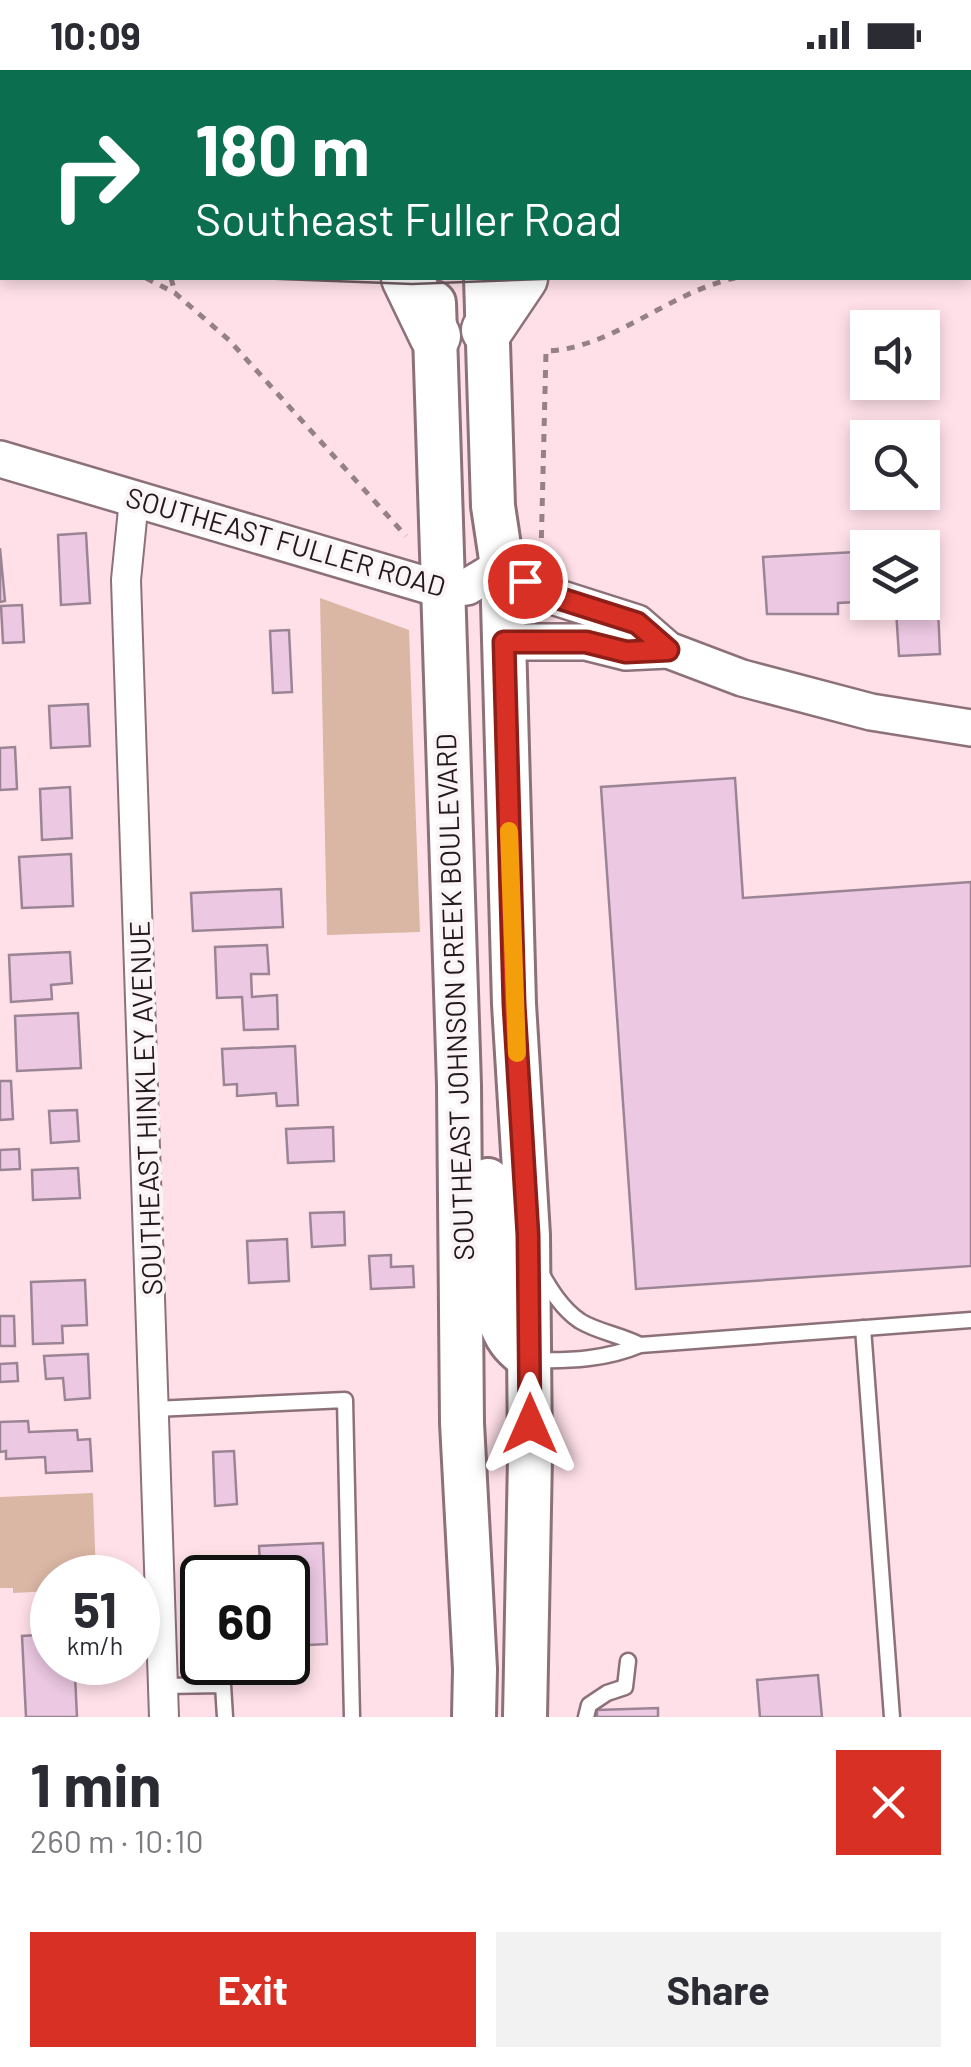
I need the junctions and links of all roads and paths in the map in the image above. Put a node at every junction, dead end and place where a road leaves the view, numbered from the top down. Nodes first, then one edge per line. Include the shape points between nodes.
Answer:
1 (150, 280) edge
2 (171, 280) edge
3 (409, 280) edge
4 (433, 280) edge
5 (486, 280) edge
6 (521, 280) edge
7 (725, 280) edge
8 (174, 293) junction
9 (487, 330) junction
10 (435, 336) junction
11 (0, 459) edge
12 (134, 499) junction
13 (406, 536) dead end
14 (522, 562) junction
15 (443, 590) junction
16 (504, 642) junction
17 (668, 650) junction
18 (971, 728) edge
19 (459, 1085) junction
20 (528, 1235) junction
21 (971, 1320) edge
22 (863, 1328) junction
23 (640, 1345) junction
24 (530, 1360) junction
25 (155, 1409) junction
26 (628, 1661) dead end
27 (164, 1686) junction
28 (164, 1717) edge
29 (224, 1717) edge
30 (352, 1717) edge
31 (474, 1717) edge
32 (526, 1717) edge
33 (586, 1717) edge
34 (892, 1717) edge

1 - 8 path
2 - 8 path
3 - 10 highway
4 - 10 main road, SOUTHEAST JOHNSON CREEK BOULEVARD
5 - 9 main road
6 - 9 highway
7 - 14 path via 577,348 546,352
8 - 13 path via 230,340
9 - 14 main road via 493,506
10 - 15 main road, SOUTHEAST JOHNSON CREEK BOULEVARD
11 - 12 street, SOUTHEAST FULLER ROAD
12 - 15 street, SOUTHEAST FULLER ROAD
12 - 25 street, SOUTHEAST HINKLEY AVENUE via 126,580
14 - 15 street, SOUTHEAST FULLER ROAD via 467,587
14 - 16 main road
14 - 17 street via 549,595 637,623
15 - 19 main road, SOUTHEAST JOHNSON CREEK BOULEVARD
16 - 17 street
16 - 20 main road
17 - 18 street via 812,698
19 - 24 main road via 486,1154 498,1316 504,1336
19 - 31 main road, SOUTHEAST JOHNSON CREEK BOULEVARD via 462,1423
20 - 23 lane via 540,1273 560,1304 580,1320
20 - 24 main road
21 - 22 lane
22 - 23 lane
22 - 34 lane
23 - 24 lane via 620,1354
24 - 32 main road
25 - 27 street, SOUTHEAST HINKLEY AVENUE
25 - 30 lane via 345,1400
26 - 33 lane via 625,1686 589,1705
27 - 28 street, SOUTHEAST HINKLEY AVENUE
27 - 29 lane via 223,1685

